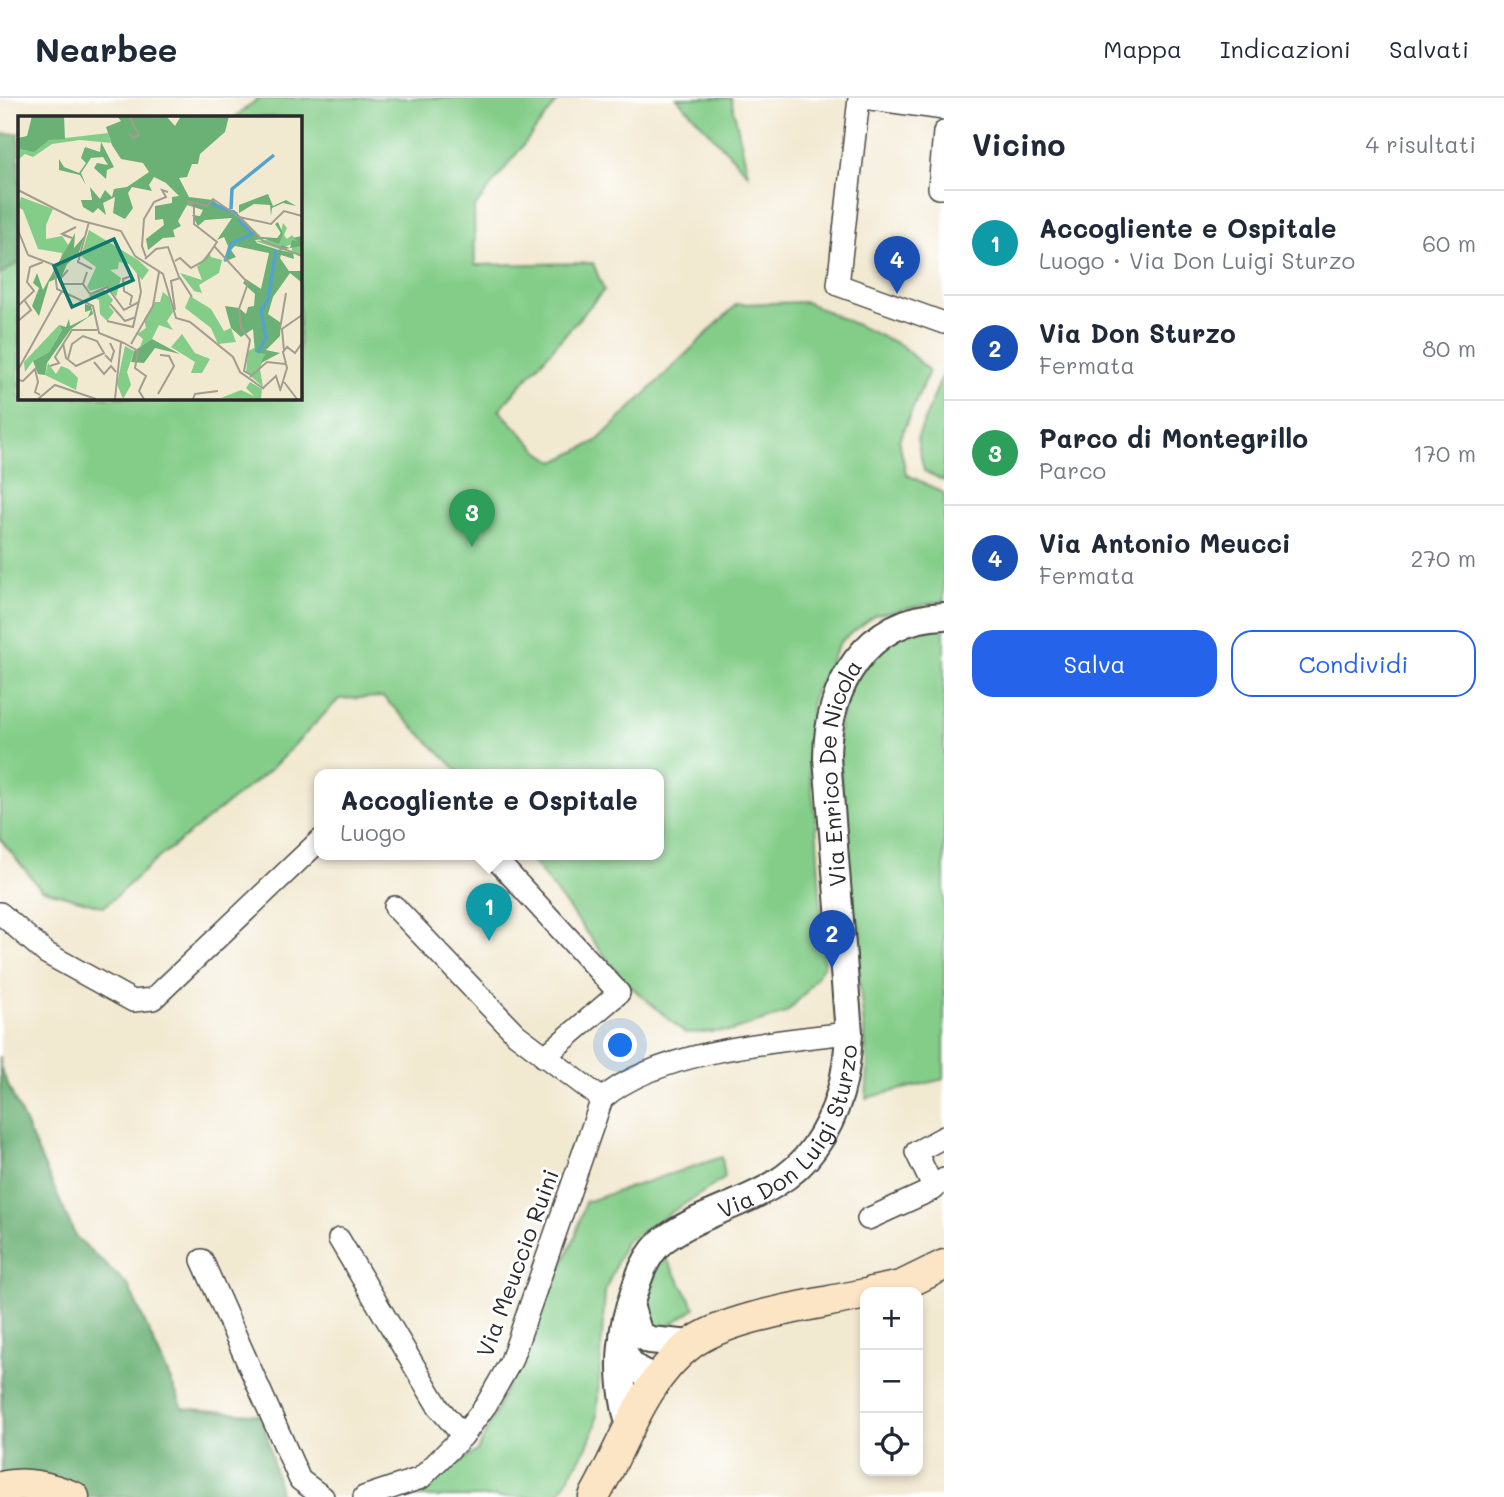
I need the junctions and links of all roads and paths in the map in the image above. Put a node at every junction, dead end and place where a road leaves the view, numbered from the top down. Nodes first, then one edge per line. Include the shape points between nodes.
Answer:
1 (861, 98) edge
2 (944, 109) edge
3 (944, 132) edge
4 (944, 188) edge
5 (944, 323) edge
6 (944, 616) edge
7 (314, 846) edge
8 (497, 860) edge
9 (395, 907) dead end
10 (0, 913) edge
11 (849, 1033) junction
12 (544, 1057) junction
13 (603, 1099) junction
14 (944, 1137) edge
15 (939, 1184) edge
16 (868, 1219) dead end
17 (339, 1239) dead end
18 (202, 1260) dead end
19 (944, 1265) edge
20 (896, 1287) edge
21 (860, 1295) edge
22 (631, 1340) junction
23 (691, 1344) junction
24 (661, 1376) junction
25 (629, 1427) junction
26 (463, 1436) junction
27 (0, 1487) edge
28 (74, 1497) edge
29 (323, 1497) edge
30 (364, 1497) edge
31 (594, 1497) edge

1 - 2 street
1 - 5 street via 838,285
3 - 4 street via 939,188
6 - 11 street, Via Enrico De Nicola via 912,620 866,646 834,700 827,729
7 - 10 street via 153,999 133,1001 46,953
8 - 12 street via 619,993
9 - 12 street via 516,1034
11 - 13 street, Via Don Luigi Sturzo via 665,1064 621,1083
11 - 22 street, Via Don Luigi Sturzo via 847,1071 838,1106 814,1149 767,1190 663,1240 638,1278 630,1305
12 - 13 street
13 - 26 street, Via Meuccio Ruini via 511,1362
14 - 15 street via 916,1152
15 - 16 street
17 - 26 street via 439,1408
18 - 29 street via 300,1480
19 - 20 main road
21 - 23 main road via 727,1326
22 - 23 street
22 - 24 street, Via Don Luigi Sturzo
22 - 25 street, Via Don Luigi Sturzo via 621,1389
23 - 24 main road
24 - 25 main road
25 - 31 main road
26 - 30 street, Via Meuccio Ruini via 421,1478
27 - 28 main road via 49,1487

